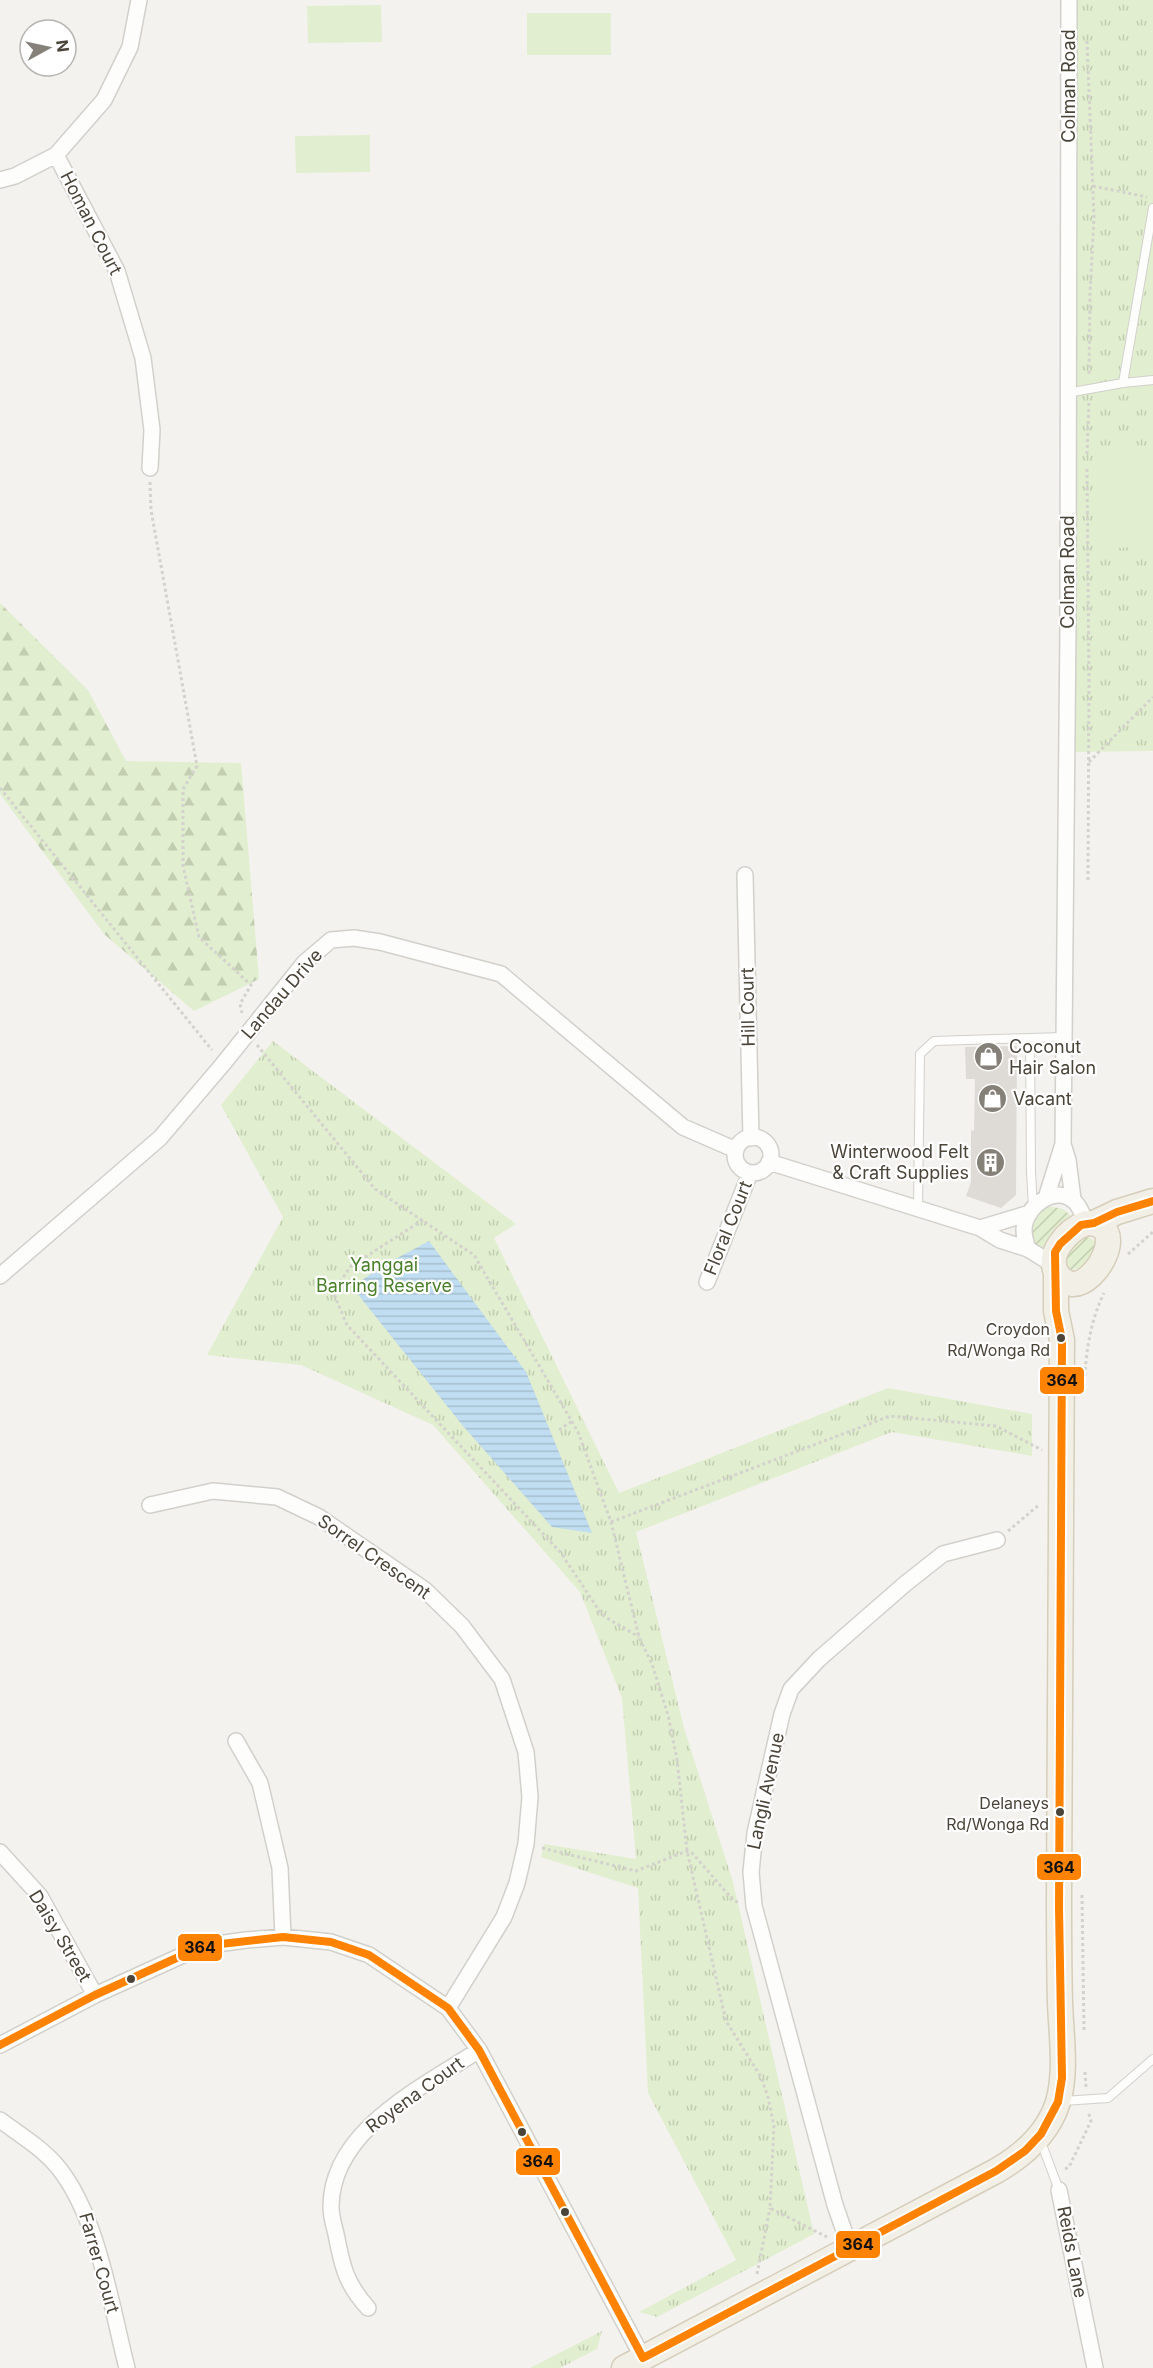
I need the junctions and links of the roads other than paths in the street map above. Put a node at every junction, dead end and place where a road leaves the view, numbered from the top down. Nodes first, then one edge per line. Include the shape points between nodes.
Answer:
1 (139, 0) edge
2 (1069, 0) edge
3 (56, 155) junction
4 (0, 180) edge
5 (1153, 208) edge
6 (1153, 380) edge
7 (1123, 383) junction
8 (1067, 393) junction
9 (150, 468) road end
10 (745, 875) dead end
11 (1063, 1037) junction
12 (1030, 1038) junction
13 (751, 1138) junction
14 (1063, 1144) junction
15 (736, 1150) junction
16 (769, 1162) junction
17 (750, 1173) junction
18 (1072, 1199) junction
19 (1153, 1202) edge
20 (1036, 1206) junction
21 (918, 1208) junction
22 (1090, 1223) junction
23 (980, 1228) junction
24 (1028, 1249) junction
25 (1116, 1251) junction
26 (1055, 1268) junction
27 (0, 1276) edge
28 (707, 1282) dead end
29 (1080, 1282) junction
30 (1062, 1340) junction
31 (150, 1506) dead end
32 (998, 1540) road end
33 (236, 1741) dead end
34 (0, 1851) edge
35 (283, 1938) junction
36 (95, 1995) junction
37 (448, 2008) junction
38 (0, 2045) edge
39 (479, 2050) junction
40 (1153, 2059) edge
41 (1058, 2101) junction
42 (0, 2120) edge
43 (1040, 2138) junction
44 (1056, 2182) joint
45 (850, 2248) junction
46 (368, 2308) dead end
47 (633, 2363) edge
48 (127, 2368) edge
49 (1095, 2368) edge

1 - 3 street via 130,46 105,100
2 - 8 street, Colman Road
3 - 4 street
3 - 9 street, Homan Court via 117,271 143,358 152,429
5 - 7 lane
6 - 7 lane
7 - 8 lane
8 - 11 street, Colman Road
10 - 13 street, Hill Court
11 - 12 lane
11 - 14 street, Colman Road
12 - 20 lane via 1031,1172
12 - 21 lane via 934,1041 920,1054
13 - 15 street
13 - 16 street via 769,1147
14 - 18 street, Colman Road
14 - 20 street, Colman Road
15 - 17 street via 737,1162
15 - 27 street, Landau Drive via 683,1127 501,974 380,942 331,940 305,962 160,1138
16 - 17 street via 761,1171
16 - 21 street
17 - 28 street, Floral Court
18 - 20 street via 1059,1194
18 - 22 street
19 - 22 main road
19 - 25 main road via 1124,1227
20 - 23 street
20 - 24 street, Colman Road via 1024,1230
21 - 23 street
22 - 25 main road via 1105,1230
22 - 26 main road via 1060,1244 1055,1252
23 - 24 street
24 - 26 street
25 - 29 main road
26 - 29 main road via 1064,1281
26 - 30 main road via 1056,1311
29 - 30 main road
30 - 41 main road via 1062,2054
31 - 37 street, Sorrel Crescent via 213,1491 278,1497 319,1517 425,1590 462,1626 502,1679 526,1752 530,1797 526,1844 504,1917
32 - 45 street, Langli Avenue via 943,1554 819,1659 791,1689 755,1833 751,1872 754,1906
33 - 35 street via 260,1783 280,1868
34 - 36 street, Daisy Street via 40,1896
35 - 36 street via 203,1946
35 - 37 street via 331,1942 369,1955
36 - 38 street
37 - 39 street
39 - 46 street, Royena Court via 370,2124 341,2163 331,2208 342,2269 354,2293
39 - 47 street
40 - 41 lane via 1113,2095 1086,2102
41 - 43 main road
42 - 48 street, Farrer Court via 57,2165 82,2203
43 - 44 lane, Reids Lane
43 - 45 main road via 996,2171
44 - 49 street, Reids Lane
45 - 47 main road

